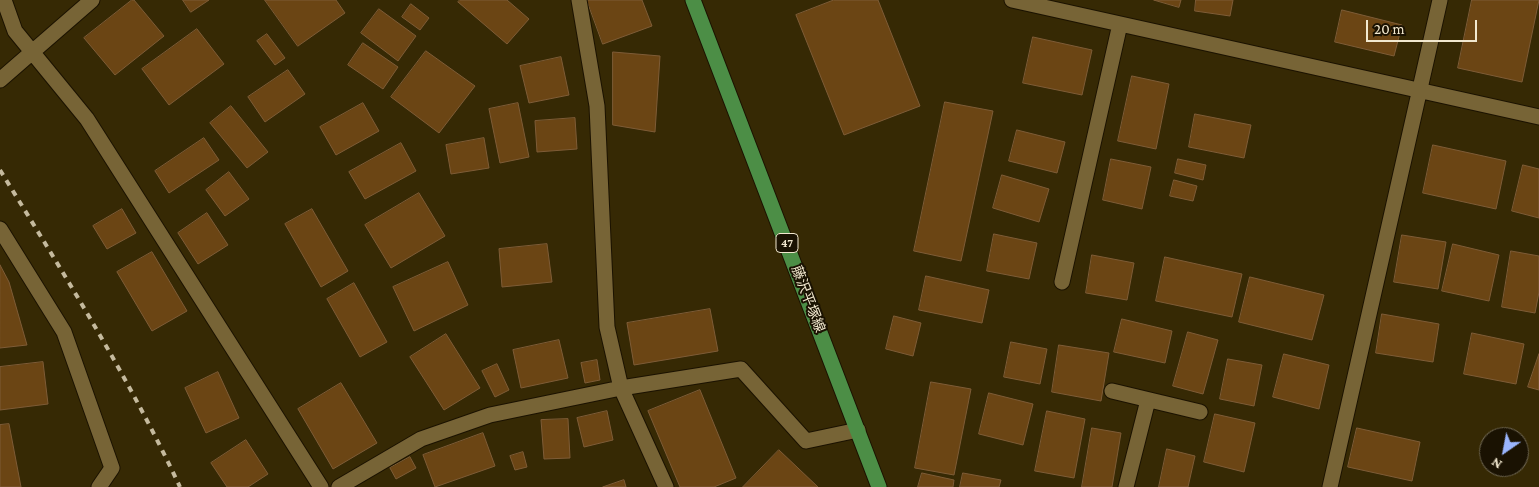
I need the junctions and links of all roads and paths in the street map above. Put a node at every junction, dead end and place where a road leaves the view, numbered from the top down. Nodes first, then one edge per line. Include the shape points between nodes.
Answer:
1 (4, 0) edge
2 (92, 0) edge
3 (579, 0) edge
4 (693, 0) edge
5 (1012, 0) edge
6 (1440, 0) edge
7 (1120, 24) junction
8 (33, 52) junction
9 (0, 80) edge
10 (1421, 92) junction
11 (1539, 117) edge
12 (0, 230) edge
13 (1062, 282) dead end
14 (621, 388) junction
15 (1112, 391) dead end
16 (1148, 400) junction
17 (1200, 412) dead end
18 (858, 430) junction
19 (99, 487) edge
20 (322, 487) edge
21 (340, 487) edge
22 (666, 487) edge
23 (880, 487) edge
24 (1126, 487) edge
25 (1330, 487) edge

1 - 8 street via 15,31
2 - 8 street
3 - 14 street via 597,106 607,327
4 - 18 main road, 藤沢平塚線 / 47
5 - 7 street
6 - 10 street
7 - 10 street
7 - 13 street
8 - 9 street
8 - 20 street via 88,119
10 - 11 street
10 - 25 street
12 - 19 street via 64,332 112,468
14 - 18 street via 741,369 806,441
14 - 21 street via 490,416 421,439
14 - 22 street
15 - 16 street
16 - 17 street
16 - 24 street
18 - 23 main road, 藤沢平塚線 / 47

